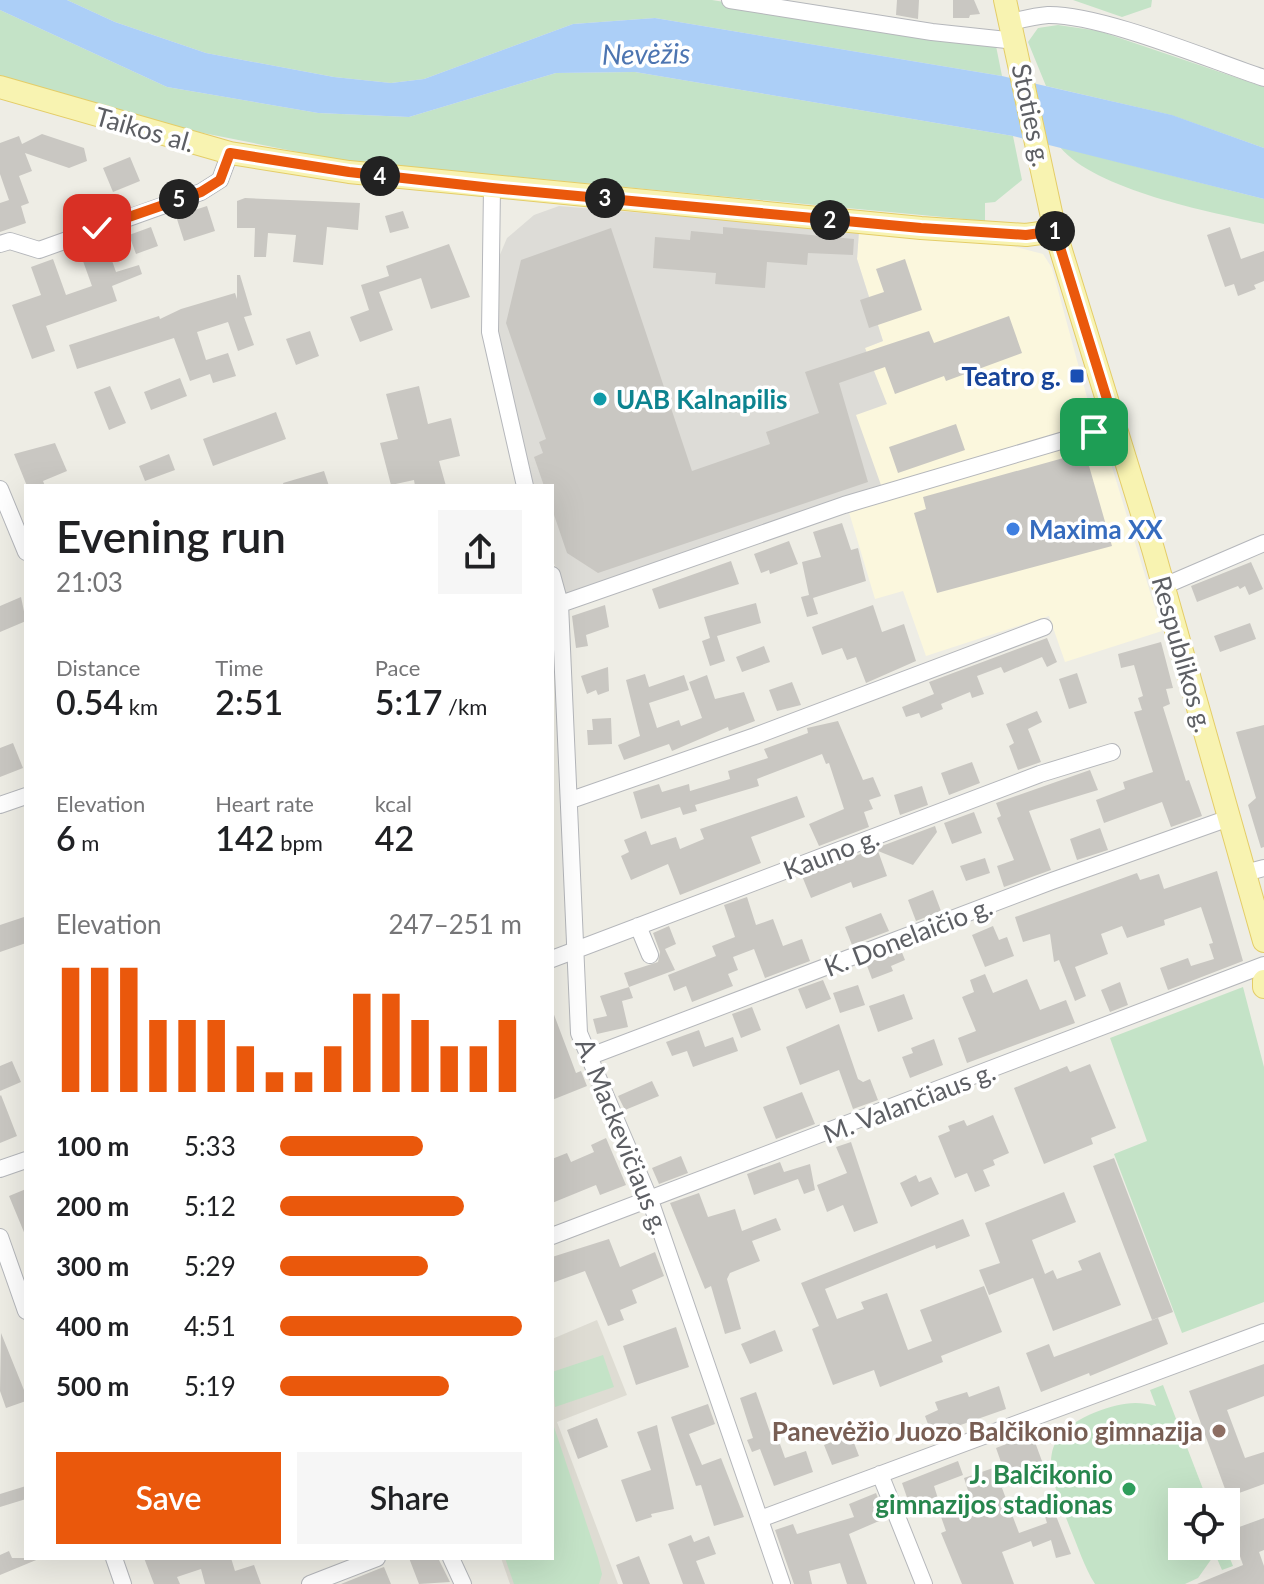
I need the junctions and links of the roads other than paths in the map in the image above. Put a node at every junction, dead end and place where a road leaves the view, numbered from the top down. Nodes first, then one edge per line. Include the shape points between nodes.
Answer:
1 (730, 0) edge
2 (1005, 0) edge
3 (1013, 32) junction
4 (1264, 78) edge
5 (0, 87) edge
6 (230, 153) junction
7 (492, 188) junction
8 (1055, 231) junction
9 (0, 244) edge
10 (1115, 425) junction
11 (525, 484) edge
12 (0, 489) edge
13 (1264, 543) edge
14 (24, 547) edge
15 (1164, 586) junction
16 (556, 606) edge
17 (1044, 627) dead end
18 (1112, 752) dead end
19 (24, 797) edge
20 (571, 800) junction
21 (0, 805) edge
22 (1229, 818) junction
23 (1254, 870) edge
24 (638, 926) junction
25 (1264, 941) edge
26 (577, 949) junction
27 (650, 955) dead end
28 (554, 958) edge
29 (1264, 965) edge
30 (588, 1057) junction
31 (24, 1161) edge
32 (0, 1169) edge
33 (650, 1200) junction
34 (554, 1235) edge
35 (0, 1237) edge
36 (24, 1305) edge
37 (1264, 1332) edge
38 (880, 1474) junction
39 (760, 1519) junction
40 (115, 1560) edge
41 (372, 1560) edge
42 (452, 1560) edge
43 (123, 1584) edge
44 (310, 1584) edge
45 (463, 1584) edge
46 (782, 1584) edge
47 (924, 1584) edge

1 - 3 street via 932,32
2 - 3 main road, Stoties g.
3 - 4 street via 1034,17 1067,16
3 - 8 main road, Stoties g.
5 - 6 main road, Taikos al.
6 - 7 main road, Taikos al.
6 - 9 street via 220,180 201,192 39,250 10,241
7 - 8 main road, Taikos al. via 921,228 1026,235
7 - 11 street via 490,332
8 - 10 main road, Respublikos g.
10 - 15 main road, Respublikos g.
10 - 16 street via 906,487
12 - 14 street
13 - 15 street
15 - 22 main road, Respublikos g.
16 - 20 street, A. Mackevičiaus g.
17 - 20 street
18 - 24 street, Kauno g. via 1040,774
19 - 21 street
20 - 26 street, A. Mackevičiaus g.
22 - 23 main road, Respublikos g.
22 - 30 street, K. Donelaičio g.
23 - 25 main road, Respublikos g.
24 - 26 street, Kauno g.
24 - 27 street
26 - 28 street, Kauno g.
26 - 30 street, A. Mackevičiaus g. via 577,1014
29 - 33 street, M. Valančiaus g.
30 - 33 street, A. Mackevičiaus g.
31 - 32 street
33 - 34 street, M. Valančiaus g.
33 - 39 street, A. Mackevičiaus g.
35 - 36 street
37 - 38 street
38 - 39 street
38 - 47 street
39 - 46 street, A. Mackevičiaus g.
40 - 43 street
41 - 44 street
42 - 45 street

